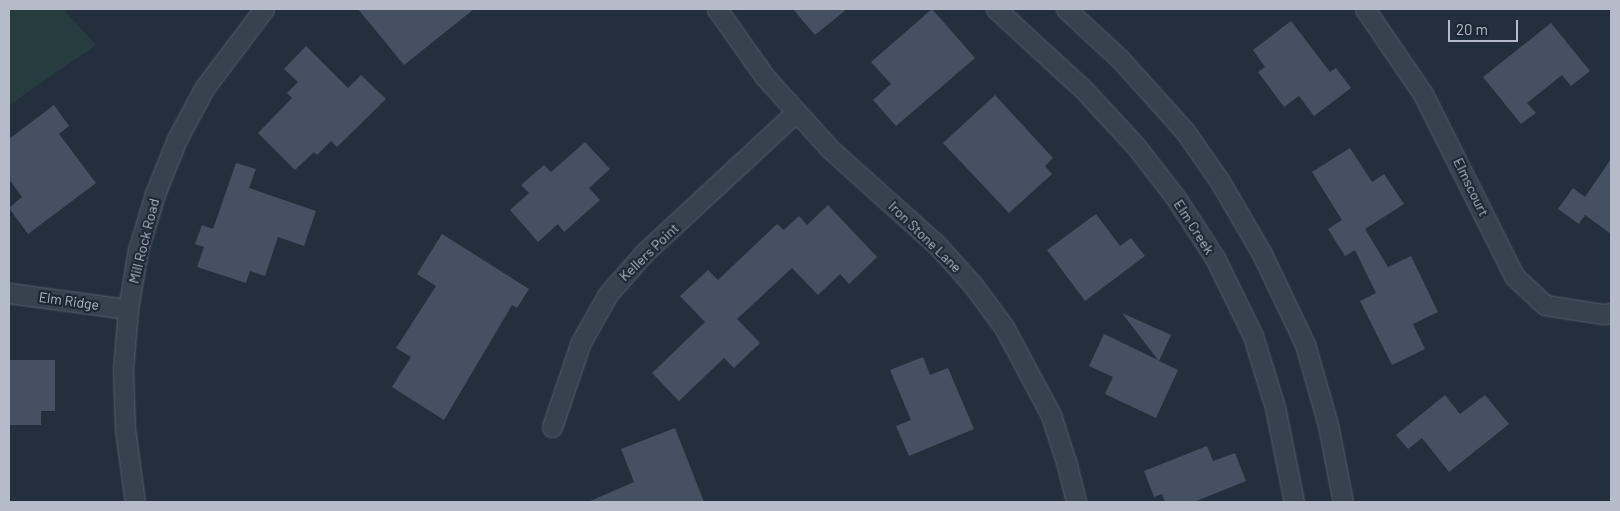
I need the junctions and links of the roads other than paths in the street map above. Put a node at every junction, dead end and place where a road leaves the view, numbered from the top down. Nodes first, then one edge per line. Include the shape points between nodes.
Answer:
1 (264, 9) edge
2 (717, 9) edge
3 (996, 9) edge
4 (1066, 9) edge
5 (1365, 9) edge
6 (796, 112) junction
7 (9, 293) edge
8 (128, 309) junction
9 (1611, 313) edge
10 (552, 427) dead end
11 (135, 502) edge
12 (1076, 502) edge
13 (1294, 502) edge
14 (1343, 502) edge

1 - 8 street, Mill Rock Road via 205,87 177,139 155,194 138,250
2 - 6 street, Iron Stone Lane via 765,77
3 - 13 street, Elm Creek via 1084,90 1135,145 1176,198 1215,258 1253,336 1275,407
4 - 14 street via 1120,58 1184,130 1219,180 1262,254 1305,344 1328,425
5 - 9 street, Elmscourt via 1423,94 1514,276 1545,305
6 - 10 street, Kellers Point via 645,252 608,294 581,342
6 - 12 street, Iron Stone Lane via 830,149 937,245 973,285 1004,328 1051,415
7 - 8 street, Elm Ridge
8 - 11 street, Mill Rock Road via 123,370 124,429

